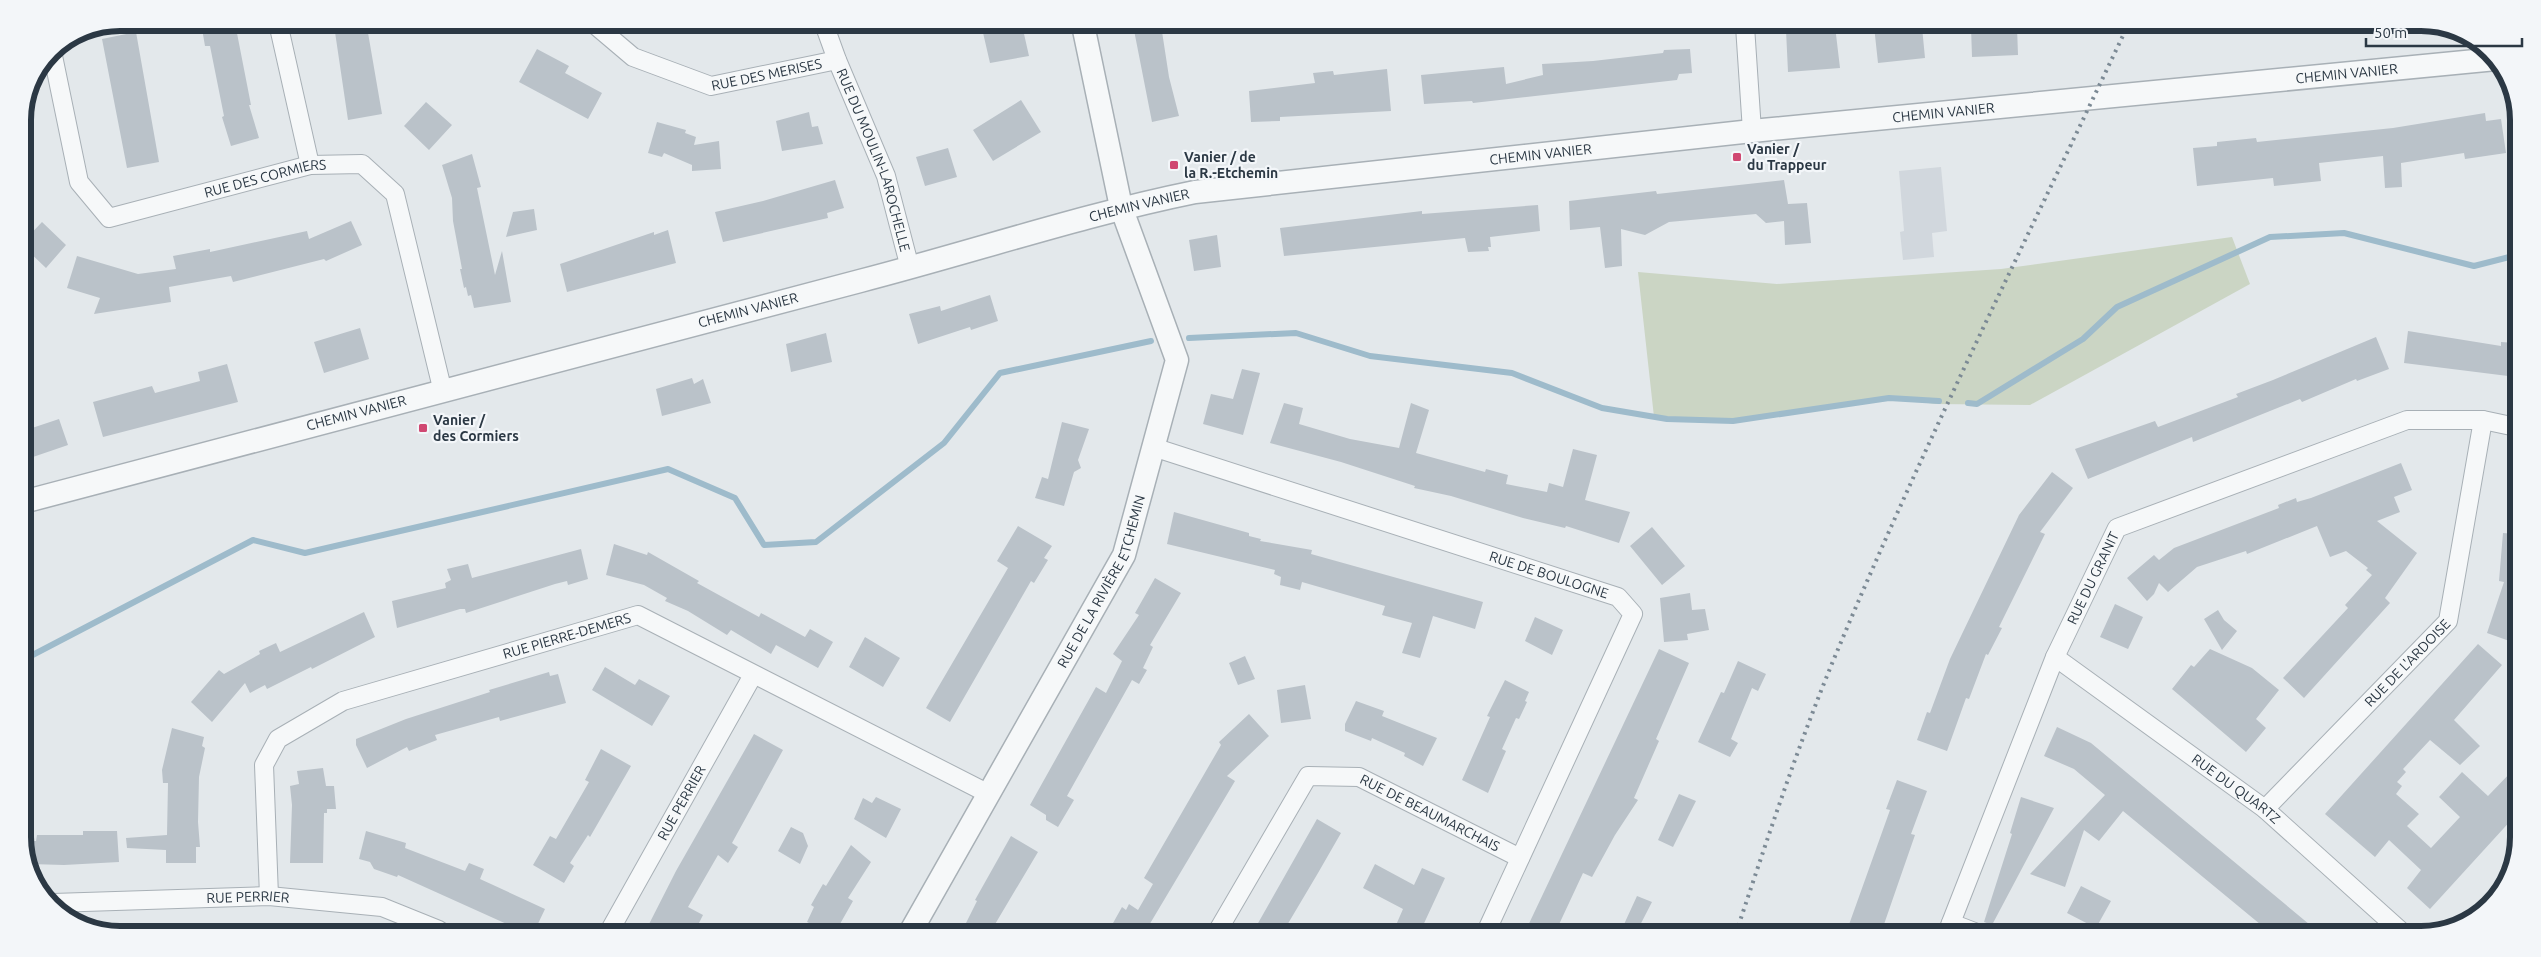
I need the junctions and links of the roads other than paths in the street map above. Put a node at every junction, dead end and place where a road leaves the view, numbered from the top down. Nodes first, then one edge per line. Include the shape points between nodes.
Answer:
1 (280, 31) edge
2 (602, 31) edge
3 (827, 31) edge
4 (1083, 31) edge
5 (1745, 31) edge
6 (837, 60) junction
7 (2486, 60) edge
8 (54, 61) edge
9 (1752, 131) junction
10 (310, 165) junction
11 (1121, 207) junction
12 (910, 268) junction
13 (442, 388) junction
14 (2483, 420) junction
15 (2510, 426) edge
16 (1153, 447) junction
17 (31, 500) edge
18 (2055, 657) junction
19 (753, 675) junction
20 (989, 794) junction
21 (2265, 809) junction
22 (1520, 858) junction
23 (269, 896) junction
24 (61, 903) edge
25 (429, 926) edge
26 (612, 926) edge
27 (914, 926) edge
28 (1220, 926) edge
29 (1489, 926) edge
30 (1950, 926) edge
31 (2395, 926) edge

1 - 10 street
2 - 6 street, RUE DES MERISES via 633,57 711,86
3 - 6 street, RUE DU MOULIN-LAROCHELLE
4 - 11 street, RUE DE LA RIVIÈRE ETCHEMIN
5 - 9 street
6 - 12 street, RUE DU MOULIN-LAROCHELLE via 886,176
7 - 9 street, CHEMIN VANIER
8 - 10 street, RUE DES CORMIERS via 79,182 109,218
9 - 11 street, CHEMIN VANIER via 1195,192
10 - 13 street, RUE DES CORMIERS via 362,164 395,194
11 - 12 street, CHEMIN VANIER
11 - 16 street, RUE DE LA RIVIÈRE ETCHEMIN via 1177,360
12 - 13 street, CHEMIN VANIER
13 - 17 street, CHEMIN VANIER
14 - 15 street, RUE DU GRANIT
14 - 18 street, RUE DU GRANIT via 2407,420 2117,528
14 - 21 street, RUE DE L'ARDOISE via 2448,621
16 - 20 street, RUE DE LA RIVIÈRE ETCHEMIN via 1124,556
16 - 22 street, RUE DE BOULOGNE via 1618,596 1633,614
18 - 21 street, RUE DU QUARTZ
18 - 30 street, RUE DU GRANIT
19 - 20 street, RUE PIERRE-DEMERS
19 - 23 street, RUE PIERRE-DEMERS via 638,615 343,701 278,739 264,765
19 - 26 street, RUE PERRIER
20 - 27 street, RUE DE LA RIVIÈRE ETCHEMIN
21 - 31 street, RUE DU QUARTZ
22 - 28 street, RUE DE BEAUMARCHAIS via 1359,777 1308,776
22 - 29 street, RUE DE BOULOGNE
23 - 24 street, RUE PERRIER
23 - 25 street, RUE PERRIER via 382,907

